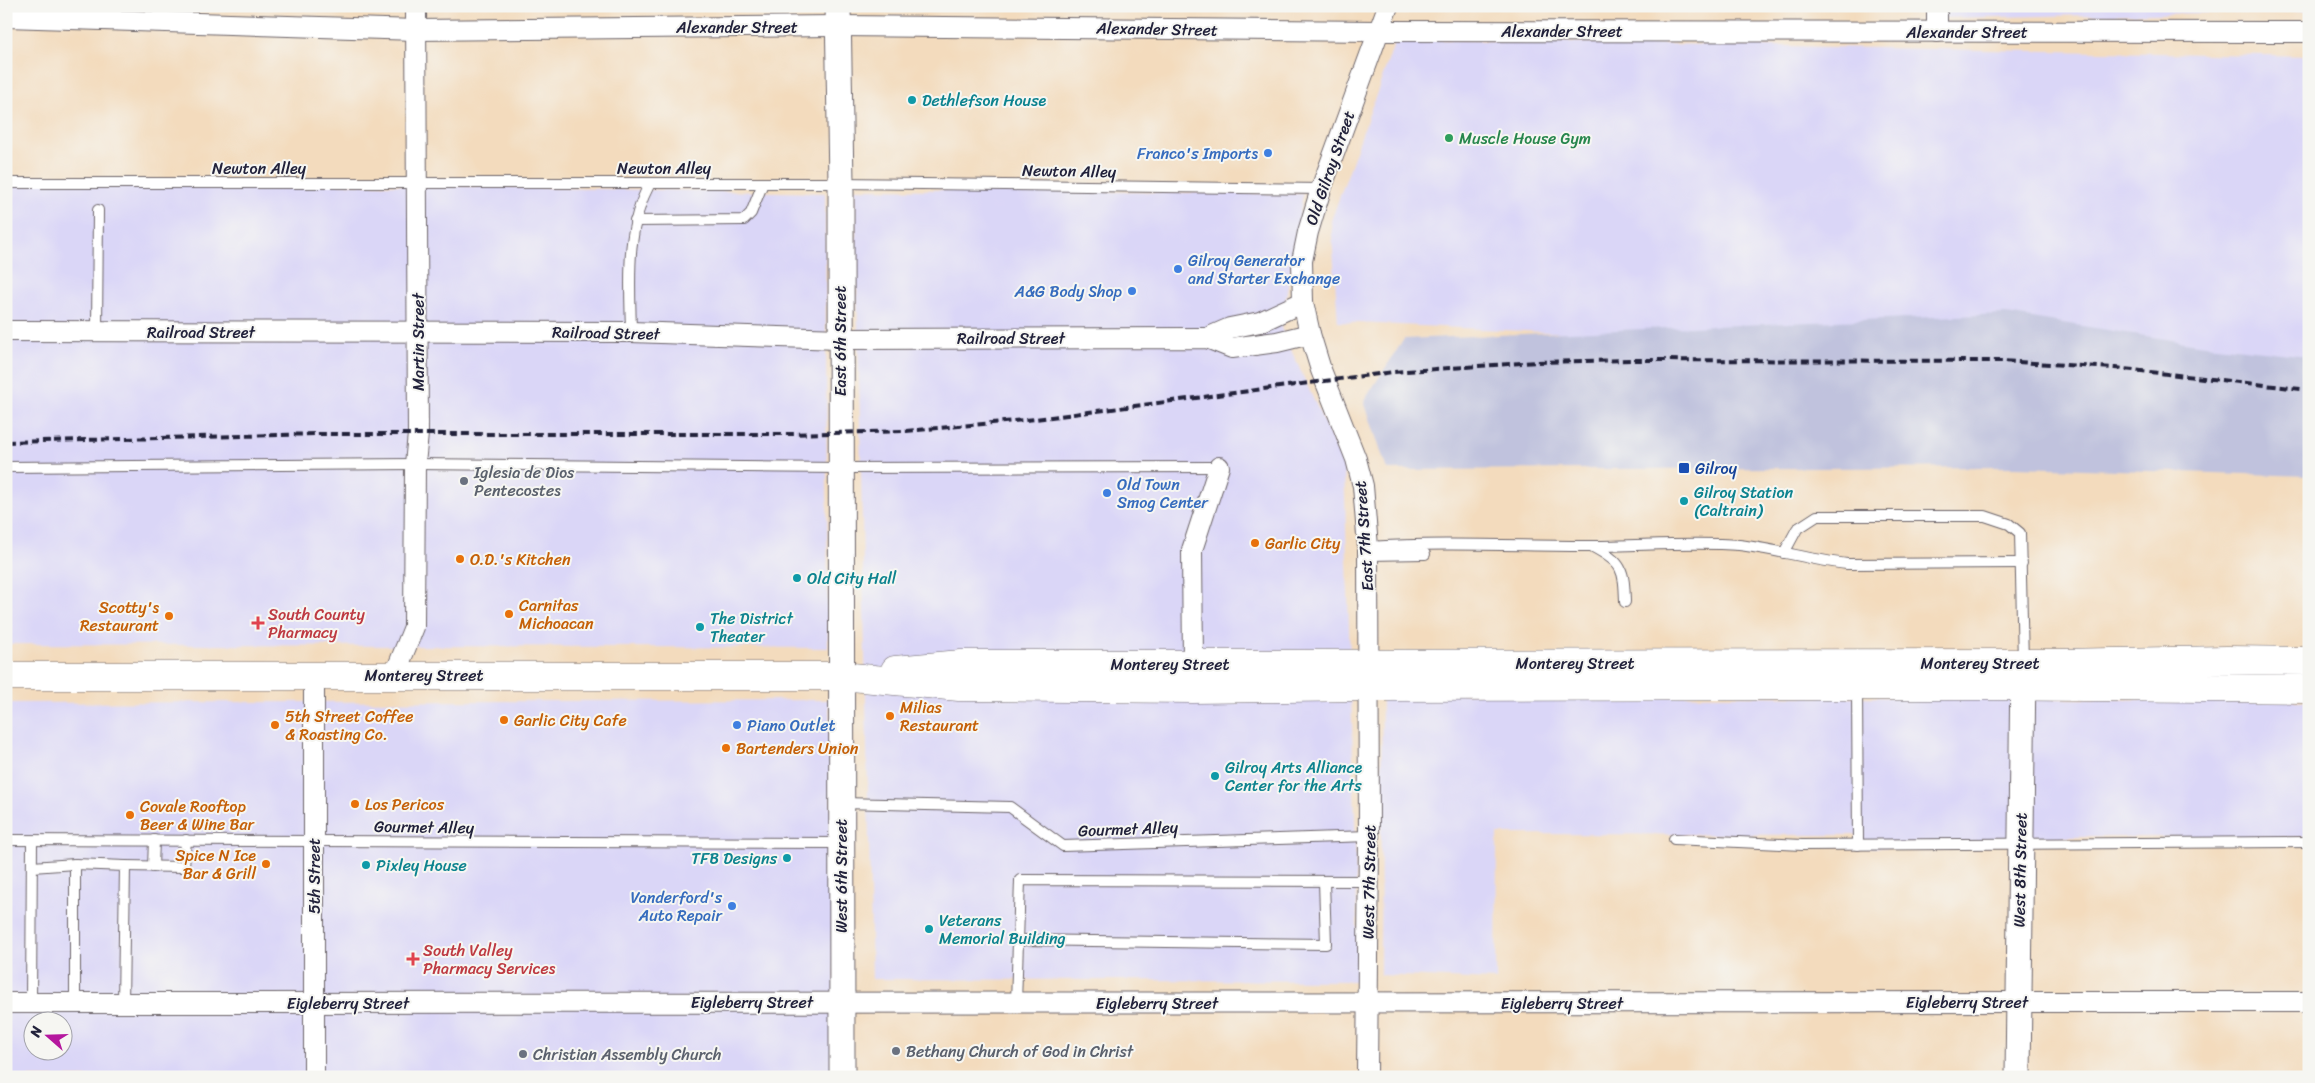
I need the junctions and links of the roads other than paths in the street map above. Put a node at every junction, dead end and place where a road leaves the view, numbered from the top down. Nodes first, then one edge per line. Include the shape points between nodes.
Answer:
1 (416, 6) edge
2 (1388, 6) edge
3 (1937, 6) edge
4 (838, 16) edge
5 (6, 17) edge
6 (416, 30) junction
7 (1379, 31) junction
8 (1937, 32) junction
9 (2309, 32) edge
10 (6, 182) edge
11 (650, 182) junction
12 (417, 183) junction
13 (762, 183) junction
14 (841, 183) junction
15 (1321, 189) junction
16 (98, 210) dead end
17 (635, 221) junction
18 (1303, 302) junction
19 (6, 331) edge
20 (97, 331) junction
21 (418, 332) junction
22 (631, 332) junction
23 (1310, 334) junction
24 (1207, 338) junction
25 (840, 339) junction
26 (415, 464) junction
27 (6, 467) edge
28 (1219, 467) joint
29 (841, 468) junction
30 (1592, 546) junction
31 (1368, 551) junction
32 (1784, 553) junction
33 (2022, 563) junction
34 (1625, 602) dead end
35 (2309, 661) edge
36 (1193, 664) junction
37 (395, 674) junction
38 (1369, 675) junction
39 (2023, 675) junction
40 (6, 676) edge
41 (314, 676) junction
42 (841, 676) junction
43 (1857, 686) junction
44 (2309, 689) edge
45 (841, 803) junction
46 (1369, 836) junction
47 (1674, 839) dead end
48 (6, 840) edge
49 (32, 840) junction
50 (154, 840) junction
51 (186, 840) junction
52 (314, 840) junction
53 (2309, 842) edge
54 (841, 843) junction
55 (2020, 843) junction
56 (1858, 845) junction
57 (75, 864) junction
58 (32, 866) junction
59 (125, 866) junction
60 (153, 867) junction
61 (1324, 881) junction
62 (1369, 882) junction
63 (1018, 940) junction
64 (842, 1002) junction
65 (2018, 1002) junction
66 (2309, 1002) edge
67 (315, 1003) junction
68 (1016, 1003) junction
69 (6, 1004) edge
70 (31, 1004) junction
71 (74, 1004) junction
72 (123, 1004) junction
73 (1367, 1004) junction
74 (314, 1077) edge
75 (842, 1077) edge
76 (1367, 1077) edge
77 (2018, 1077) edge

1 - 6 street, Martin Street
2 - 7 street, Old Gilroy Street
3 - 8 street
4 - 6 street, Alexander Street
4 - 7 street, Alexander Street
4 - 14 street, East 6th Street
5 - 6 street, Alexander Street
6 - 12 street, Martin Street
7 - 8 street, Alexander Street
7 - 15 street, Old Gilroy Street
8 - 9 street, Alexander Street
10 - 12 lane, Newton Alley
11 - 12 lane, Newton Alley
11 - 13 lane, Newton Alley
11 - 17 lane
12 - 21 street, Martin Street
13 - 14 lane, Newton Alley
13 - 17 lane via 751,213 744,220
14 - 15 lane, Newton Alley
14 - 25 street, East 6th Street
15 - 18 street, Old Gilroy Street via 1302,261
16 - 20 lane
17 - 22 lane via 630,252
18 - 23 street, Old Gilroy Street
18 - 24 street, Railroad Street via 1260,322 1230,328
19 - 20 street, Railroad Street
20 - 21 street, Railroad Street
21 - 22 street, Railroad Street
21 - 26 street, Martin Street via 418,444
22 - 25 street, Railroad Street
23 - 24 street, Railroad Street via 1232,348
23 - 31 street, East 7th Street via 1356,459 1363,486
24 - 25 street, Railroad Street
25 - 29 street, East 6th Street
26 - 27 lane
26 - 29 lane
26 - 37 street, Martin Street via 414,626
28 - 29 lane
28 - 36 street via 1192,550
29 - 42 street, East 6th Street
30 - 31 lane
30 - 32 lane via 1740,545
30 - 34 lane via 1612,557 1624,574
31 - 38 street, East 7th Street
32 - 33 lane via 1847,564
32 - 33 lane via 1797,529 1818,516 1985,516 2009,524 2020,533
33 - 39 lane
35 - 39 main road, Monterey Street via 2227,660
36 - 38 main road, Monterey Street
36 - 42 main road, Monterey Street via 961,664
37 - 41 main road, Monterey Street
37 - 42 main road, Monterey Street
38 - 39 main road, Monterey Street
38 - 42 main road, Monterey Street via 1193,689 959,687
38 - 43 main road, Monterey Street
38 - 46 street, West 7th Street
39 - 43 main road, Monterey Street
39 - 44 main road, Monterey Street
39 - 55 street, West 8th Street
40 - 41 main road, Monterey Street
41 - 52 street, 5th Street
42 - 45 street, West 6th Street
43 - 56 lane
45 - 46 lane, Gourmet Alley via 1010,807 1063,846
45 - 54 street, West 6th Street
46 - 62 street, West 7th Street
47 - 56 lane
48 - 49 lane, Gourmet Alley
49 - 50 lane, Gourmet Alley
49 - 58 lane
50 - 51 lane, Gourmet Alley
50 - 60 lane
51 - 52 lane, Gourmet Alley
51 - 60 lane via 184,867
52 - 54 lane, Gourmet Alley
52 - 67 street, 5th Street
53 - 55 lane
54 - 64 street, West 6th Street
55 - 56 lane
55 - 65 street, West 8th Street
57 - 58 lane
57 - 59 lane
57 - 71 lane
58 - 70 lane
59 - 60 lane
59 - 72 lane
61 - 62 lane
61 - 63 lane via 1020,880
61 - 63 lane via 1326,944
62 - 73 street, West 7th Street
63 - 68 lane
64 - 67 street, Eigleberry Street
64 - 68 street, Eigleberry Street
64 - 75 street, West 6th Street
65 - 66 street, Eigleberry Street
65 - 73 street, Eigleberry Street
65 - 77 street, West 8th Street
67 - 72 street, Eigleberry Street
67 - 74 street, 5th Street
68 - 73 street, Eigleberry Street
69 - 70 street, Eigleberry Street
70 - 71 street, Eigleberry Street
71 - 72 street, Eigleberry Street
73 - 76 street, West 7th Street

